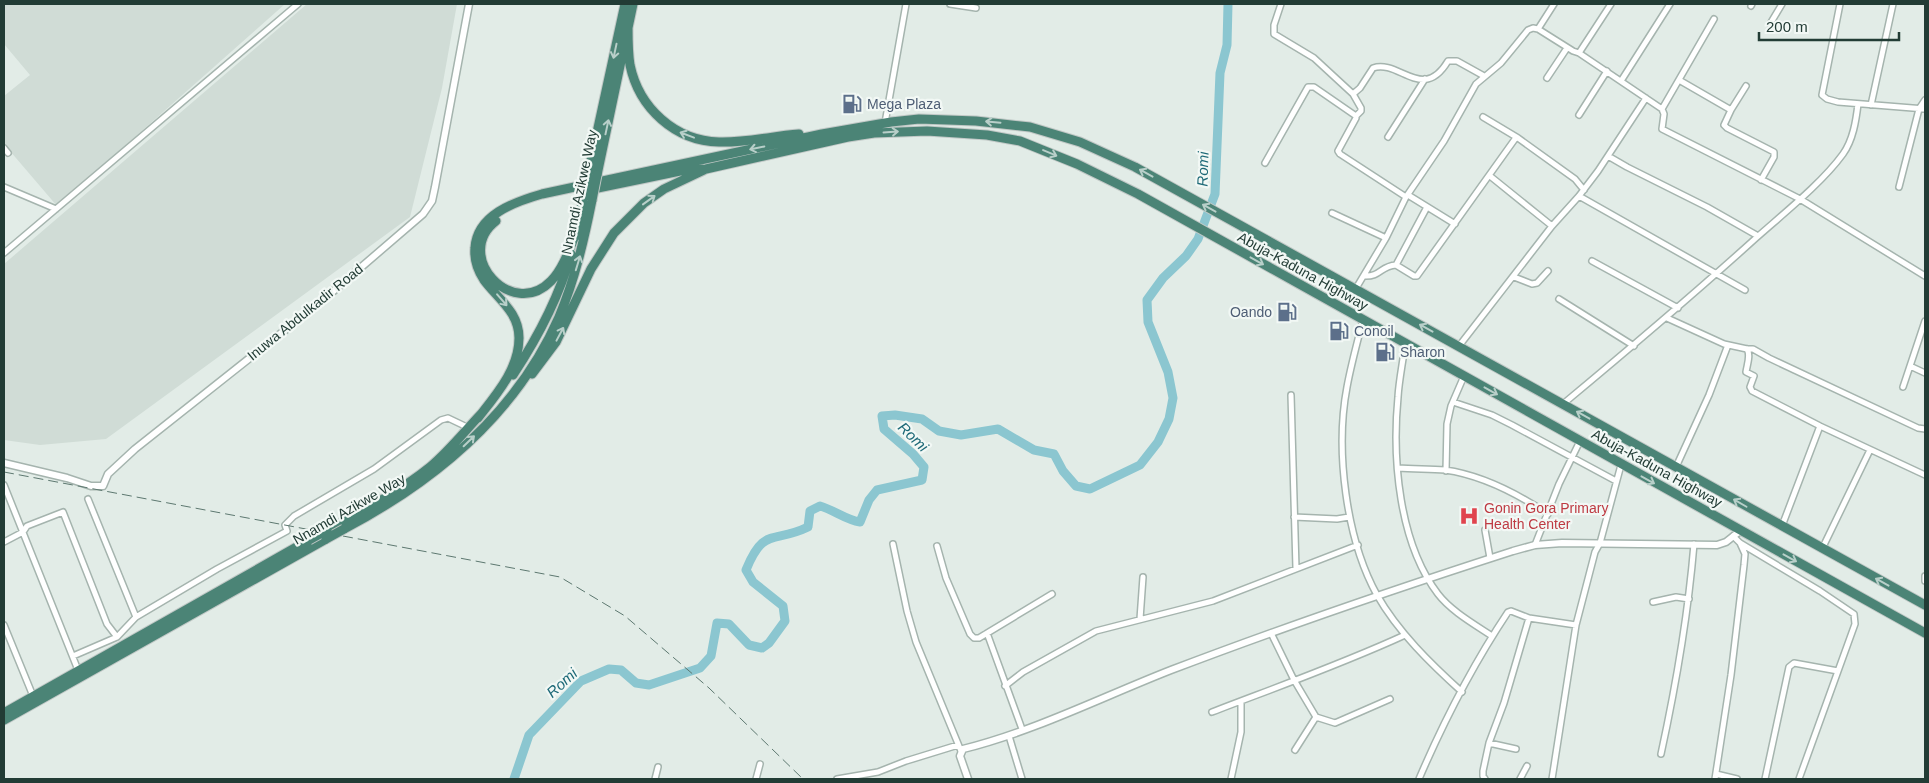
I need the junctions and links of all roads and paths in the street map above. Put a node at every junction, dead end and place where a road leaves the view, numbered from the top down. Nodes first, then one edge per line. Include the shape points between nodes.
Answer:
1 (298, 4) edge
2 (470, 4) edge
3 (625, 4) edge
4 (633, 4) edge
5 (906, 4) edge
6 (950, 4) edge
7 (1281, 4) edge
8 (1554, 4) edge
9 (1611, 4) edge
10 (1670, 4) edge
11 (1782, 4) edge
12 (1840, 4) edge
13 (1893, 4) edge
14 (976, 8) dead end
15 (1714, 19) dead end
16 (1770, 24) dead end
17 (628, 27) junction
18 (1538, 29) junction
19 (1567, 48) junction
20 (1581, 53) junction
21 (1368, 62) dead end
22 (1375, 67) junction
23 (1607, 71) junction
24 (1484, 76) junction
25 (1546, 78) dead end
26 (1425, 79) junction
27 (1679, 80) junction
28 (1621, 81) junction
29 (1746, 86) dead end
30 (1353, 94) junction
31 (1646, 98) junction
32 (1925, 100) edge
33 (1858, 104) junction
34 (1871, 105) junction
35 (1919, 108) junction
36 (1662, 109) junction
37 (1925, 109) edge
38 (1731, 110) junction
39 (1579, 115) dead end
40 (1356, 116) junction
41 (1483, 117) dead end
42 (886, 123) junction
43 (822, 134) junction
44 (1388, 137) dead end
45 (1518, 138) junction
46 (1608, 156) junction
47 (1265, 163) dead end
48 (706, 169) junction
49 (593, 174) junction
50 (1490, 176) junction
51 (1761, 180) junction
52 (4, 187) edge
53 (1899, 187) dead end
54 (1584, 190) junction
55 (1407, 196) junction
56 (1579, 196) junction
57 (1800, 199) junction
58 (1427, 206) junction
59 (56, 209) junction
60 (1332, 213) dead end
61 (1455, 224) junction
62 (1552, 226) junction
63 (576, 233) junction
64 (1758, 236) junction
65 (1386, 238) junction
66 (4, 253) edge
67 (1592, 261) dead end
68 (1396, 265) junction
69 (1548, 271) dead end
70 (1716, 275) junction
71 (1364, 276) junction
72 (1925, 276) edge
73 (1514, 277) junction
74 (1355, 290) junction
75 (1745, 290) dead end
76 (1559, 299) dead end
77 (1678, 308) junction
78 (1667, 318) junction
79 (1363, 320) junction
80 (1925, 321) edge
81 (1405, 344) junction
82 (1728, 344) junction
83 (1458, 346) junction
84 (1634, 346) junction
85 (1747, 349) junction
86 (1910, 366) junction
87 (1925, 373) edge
88 (1464, 376) junction
89 (1903, 387) dead end
90 (1291, 395) dead end
91 (1452, 402) junction
92 (1563, 404) junction
93 (498, 413) junction
94 (478, 418) junction
95 (1820, 426) junction
96 (469, 428) junction
97 (1925, 429) edge
98 (1580, 441) junction
99 (1870, 450) junction
100 (1572, 458) junction
101 (4, 463) edge
102 (1622, 465) junction
103 (1676, 467) junction
104 (1398, 468) junction
105 (1446, 470) junction
106 (1925, 475) edge
107 (1616, 481) junction
108 (4, 485) edge
109 (88, 500) dead end
110 (1548, 514) junction
111 (1294, 517) junction
112 (1350, 517) junction
113 (1781, 526) junction
114 (1484, 530) dead end
115 (23, 532) junction
116 (1736, 533) junction
117 (327, 534) junction
118 (4, 542) edge
119 (1600, 543) junction
120 (1740, 543) junction
121 (893, 544) dead end
122 (1694, 544) junction
123 (1358, 545) junction
124 (1536, 545) junction
125 (937, 546) dead end
126 (1822, 549) junction
127 (1490, 558) junction
128 (1296, 568) junction
129 (1925, 576) edge
130 (1143, 577) dead end
131 (1428, 580) junction
132 (1925, 581) edge
133 (1052, 594) dead end
134 (1378, 596) junction
135 (1689, 599) junction
136 (1653, 602) dead end
137 (1925, 606) edge
138 (136, 618) junction
139 (1529, 618) junction
140 (1140, 619) junction
141 (4, 625) edge
142 (1576, 625) junction
143 (1271, 632) junction
144 (987, 633) junction
145 (1925, 633) edge
146 (1405, 634) junction
147 (1492, 636) junction
148 (117, 637) junction
149 (73, 656) junction
150 (78, 670) junction
151 (1838, 671) junction
152 (69, 680) junction
153 (1294, 680) junction
154 (1005, 686) junction
155 (1462, 692) junction
156 (33, 696) junction
157 (1390, 699) dead end
158 (1241, 701) junction
159 (1212, 712) dead end
160 (4, 713) edge
161 (1316, 717) junction
162 (4, 720) edge
163 (1022, 730) junction
164 (1009, 736) junction
165 (1489, 743) junction
166 (959, 748) junction
167 (1516, 749) dead end
168 (1295, 750) dead end
169 (1661, 754) dead end
170 (760, 764) dead end
171 (1527, 766) dead end
172 (658, 768) dead end
173 (1715, 777) edge
174 (655, 779) edge
175 (756, 779) edge
176 (837, 779) edge
177 (968, 779) edge
178 (1022, 779) edge
179 (1231, 779) edge
180 (1419, 779) edge
181 (1485, 779) edge
182 (1520, 779) edge
183 (1552, 779) edge
184 (1737, 779) edge
185 (1765, 779) edge
186 (1799, 779) edge

1 - 59 street
2 - 101 street, Inuwa Abdulkadir Road via 432,201 423,214 323,300 135,449 108,474 103,486 91,486
3 -> 49 highway, Nnamdi Azikwe Way
4 - 17 highway, Nnamdi Azikwe Way
5 - 42 street
6 - 14 street
7 - 30 street via 1274,34 1314,58
8 - 18 street
9 - 20 street
10 - 28 street
11 - 16 street
12 - 33 street via 1822,95 1838,102
13 - 34 street
15 - 27 street
43 -> 17 highway via 720,142 700,140 680,132 656,114 642,96 630,65
49 -> 17 highway, Nnamdi Azikwe Way
18 - 19 street
18 - 24 street via 1528,30 1501,63
19 - 20 street
19 - 25 street
20 - 23 street
21 - 22 street
22 - 26 street
22 - 30 street
23 - 28 street
23 - 39 street
24 - 26 street via 1453,60 1448,61 1442,72
24 - 55 street
26 - 44 street
27 - 36 street
27 - 38 street
28 - 31 street
29 - 38 street
30 - 40 street via 1361,108
31 - 36 street
31 - 46 street
32 - 35 street
33 - 34 street
33 - 57 street via 1855,127 1844,153
34 - 35 street
35 - 37 street
35 - 53 street
36 - 51 street via 1661,127 1664,130
38 - 51 street via 1725,127 1774,152
40 - 47 street via 1314,87 1308,87
40 - 55 street via 1338,151
41 - 45 street
42 - 43 highway, Abuja-Kaduna Highway
74 -> 42 highway, Abuja-Kaduna Highway via 1189,197 1080,142 1030,127 995,122 919,119
43 -> 94 highway via 542,194 516,202 497,213 481,228 475,255 484,280 516,320 519,338 513,367
45 - 50 street
45 - 54 street via 1576,179
46 - 54 street
46 - 64 street
48 - 63 highway via 680,171 536,201 515,209 492,224 486,233 481,254 483,266 495,283 504,288 533,292 551,280
48 -> 79 highway, Abuja-Kaduna Highway via 848,136 874,133 927,131 1020,141 1138,194
93 -> 48 highway via 556,342 591,269 614,233 644,203 664,189
49 - 63 highway, Nnamdi Azikwe Way, bridge via 582,200
93 -> 49 highway, Nnamdi Azikwe Way, bridge via 525,376 559,316 581,254 592,200
50 - 61 street
50 - 62 street
51 - 57 street
52 - 59 street
54 - 56 street
55 - 58 street
55 - 65 street
56 - 62 street
56 - 70 street
57 - 64 street
57 - 72 street
58 - 61 street
58 - 68 street
59 - 66 street
60 - 65 street
61 - 68 street via 1417,276
62 - 73 street
63 - 94 highway, Nnamdi Azikwe Way via 560,289 541,330 508,383
64 - 70 street
65 - 71 street
67 - 77 street
68 - 71 street via 1386,267 1373,276
69 - 73 street via 1532,284
70 - 75 street
70 - 77 street
71 - 74 street
73 - 83 street
83 -> 74 highway, Abuja-Kaduna Highway
76 - 84 street
77 - 78 street
78 - 82 street
78 - 84 street
79 - 81 highway, Abuja-Kaduna Highway
79 - 112 street via 1346,389 1343,463
80 - 86 street
81 - 88 highway, Abuja-Kaduna Highway
81 - 104 street via 1396,428
82 - 85 street
82 - 103 street
83 - 92 highway, Abuja-Kaduna Highway
84 - 92 street
85 - 95 street via 1746,372 1754,376 1750,387 1752,391
85 - 97 street via 1757,350
86 - 87 street
86 - 89 street
88 - 91 street
88 -> 98 highway, Abuja-Kaduna Highway
90 - 111 street
91 - 100 street via 1492,415
91 - 105 street via 1447,424
103 -> 92 highway, Abuja-Kaduna Highway
117 -> 93 highway, Nnamdi Azikwe Way, bridge via 344,529 397,499 442,467
94 - 96 highway, Nnamdi Azikwe Way
95 - 99 street
95 - 113 street
96 - 117 highway, Nnamdi Azikwe Way via 429,468
96 - 138 street via 448,418 441,420 374,469 294,516 285,525 288,530 284,533 218,568
98 - 100 street
98 - 102 highway, Abuja-Kaduna Highway
99 - 106 street
99 - 126 street
100 - 107 street
100 - 110 street
102 - 107 street
102 -> 116 highway, Abuja-Kaduna Highway
113 -> 103 highway, Abuja-Kaduna Highway
104 - 105 street
104 - 131 street via 1404,519
105 - 110 street via 1506,490
107 - 119 street
108 - 115 street
109 - 138 street
110 - 124 street
111 - 112 street
111 - 128 street
112 - 123 street
113 - 126 highway, Abuja-Kaduna Highway
114 - 127 street
115 - 118 street
115 - 148 street via 27,526 63,512 107,624
115 - 149 street
116 - 120 street
116 - 122 street via 1717,545
116 -> 145 highway, Abuja-Kaduna Highway
117 - 150 highway, Nnamdi Azikwe Way, bridge via 309,540
117 - 152 highway, Nnamdi Azikwe Way
119 - 122 street
119 - 124 street
119 - 142 street
120 - 151 street via 1854,614 1855,624
120 - 173 street via 1745,554
121 - 166 street via 916,642
122 - 135 street
123 - 128 street
123 - 134 street
124 - 127 street
125 - 144 street via 946,578 970,634 976,639
137 -> 126 highway, Abuja-Kaduna Highway
127 - 131 street
128 - 140 street via 1213,601
129 - 132 street
130 - 140 street
131 - 134 street
131 - 147 street via 1439,596
133 - 144 street
134 - 143 street
134 - 146 street
135 - 136 street via 1676,597
135 - 169 street via 1679,669
138 - 148 street
139 - 142 street
139 - 147 street via 1509,611
139 - 165 street
140 - 154 street via 1096,631
141 - 156 street
142 - 183 street
143 - 153 street
143 - 163 street
144 - 154 street
146 - 153 street
146 - 155 street
147 - 155 street
148 - 149 street
149 - 150 street
150 - 152 highway, Nnamdi Azikwe Way
151 - 185 street via 1794,663 1789,667
151 - 186 street
152 - 156 highway, Nnamdi Azikwe Way
152 - 162 highway, Nnamdi Azikwe Way
153 - 158 street
153 - 161 street
154 - 163 street
155 - 180 street
156 - 160 highway, Nnamdi Azikwe Way
157 - 161 street via 1334,723
158 - 159 street
158 - 179 street via 1238,750
161 - 168 street
163 - 164 street
164 - 166 street
164 - 178 street
165 - 167 street
165 - 181 street via 1483,771
166 - 176 street via 906,761 878,772
166 - 177 street
170 - 175 street
171 - 182 street
172 - 174 street
173 - 184 street

